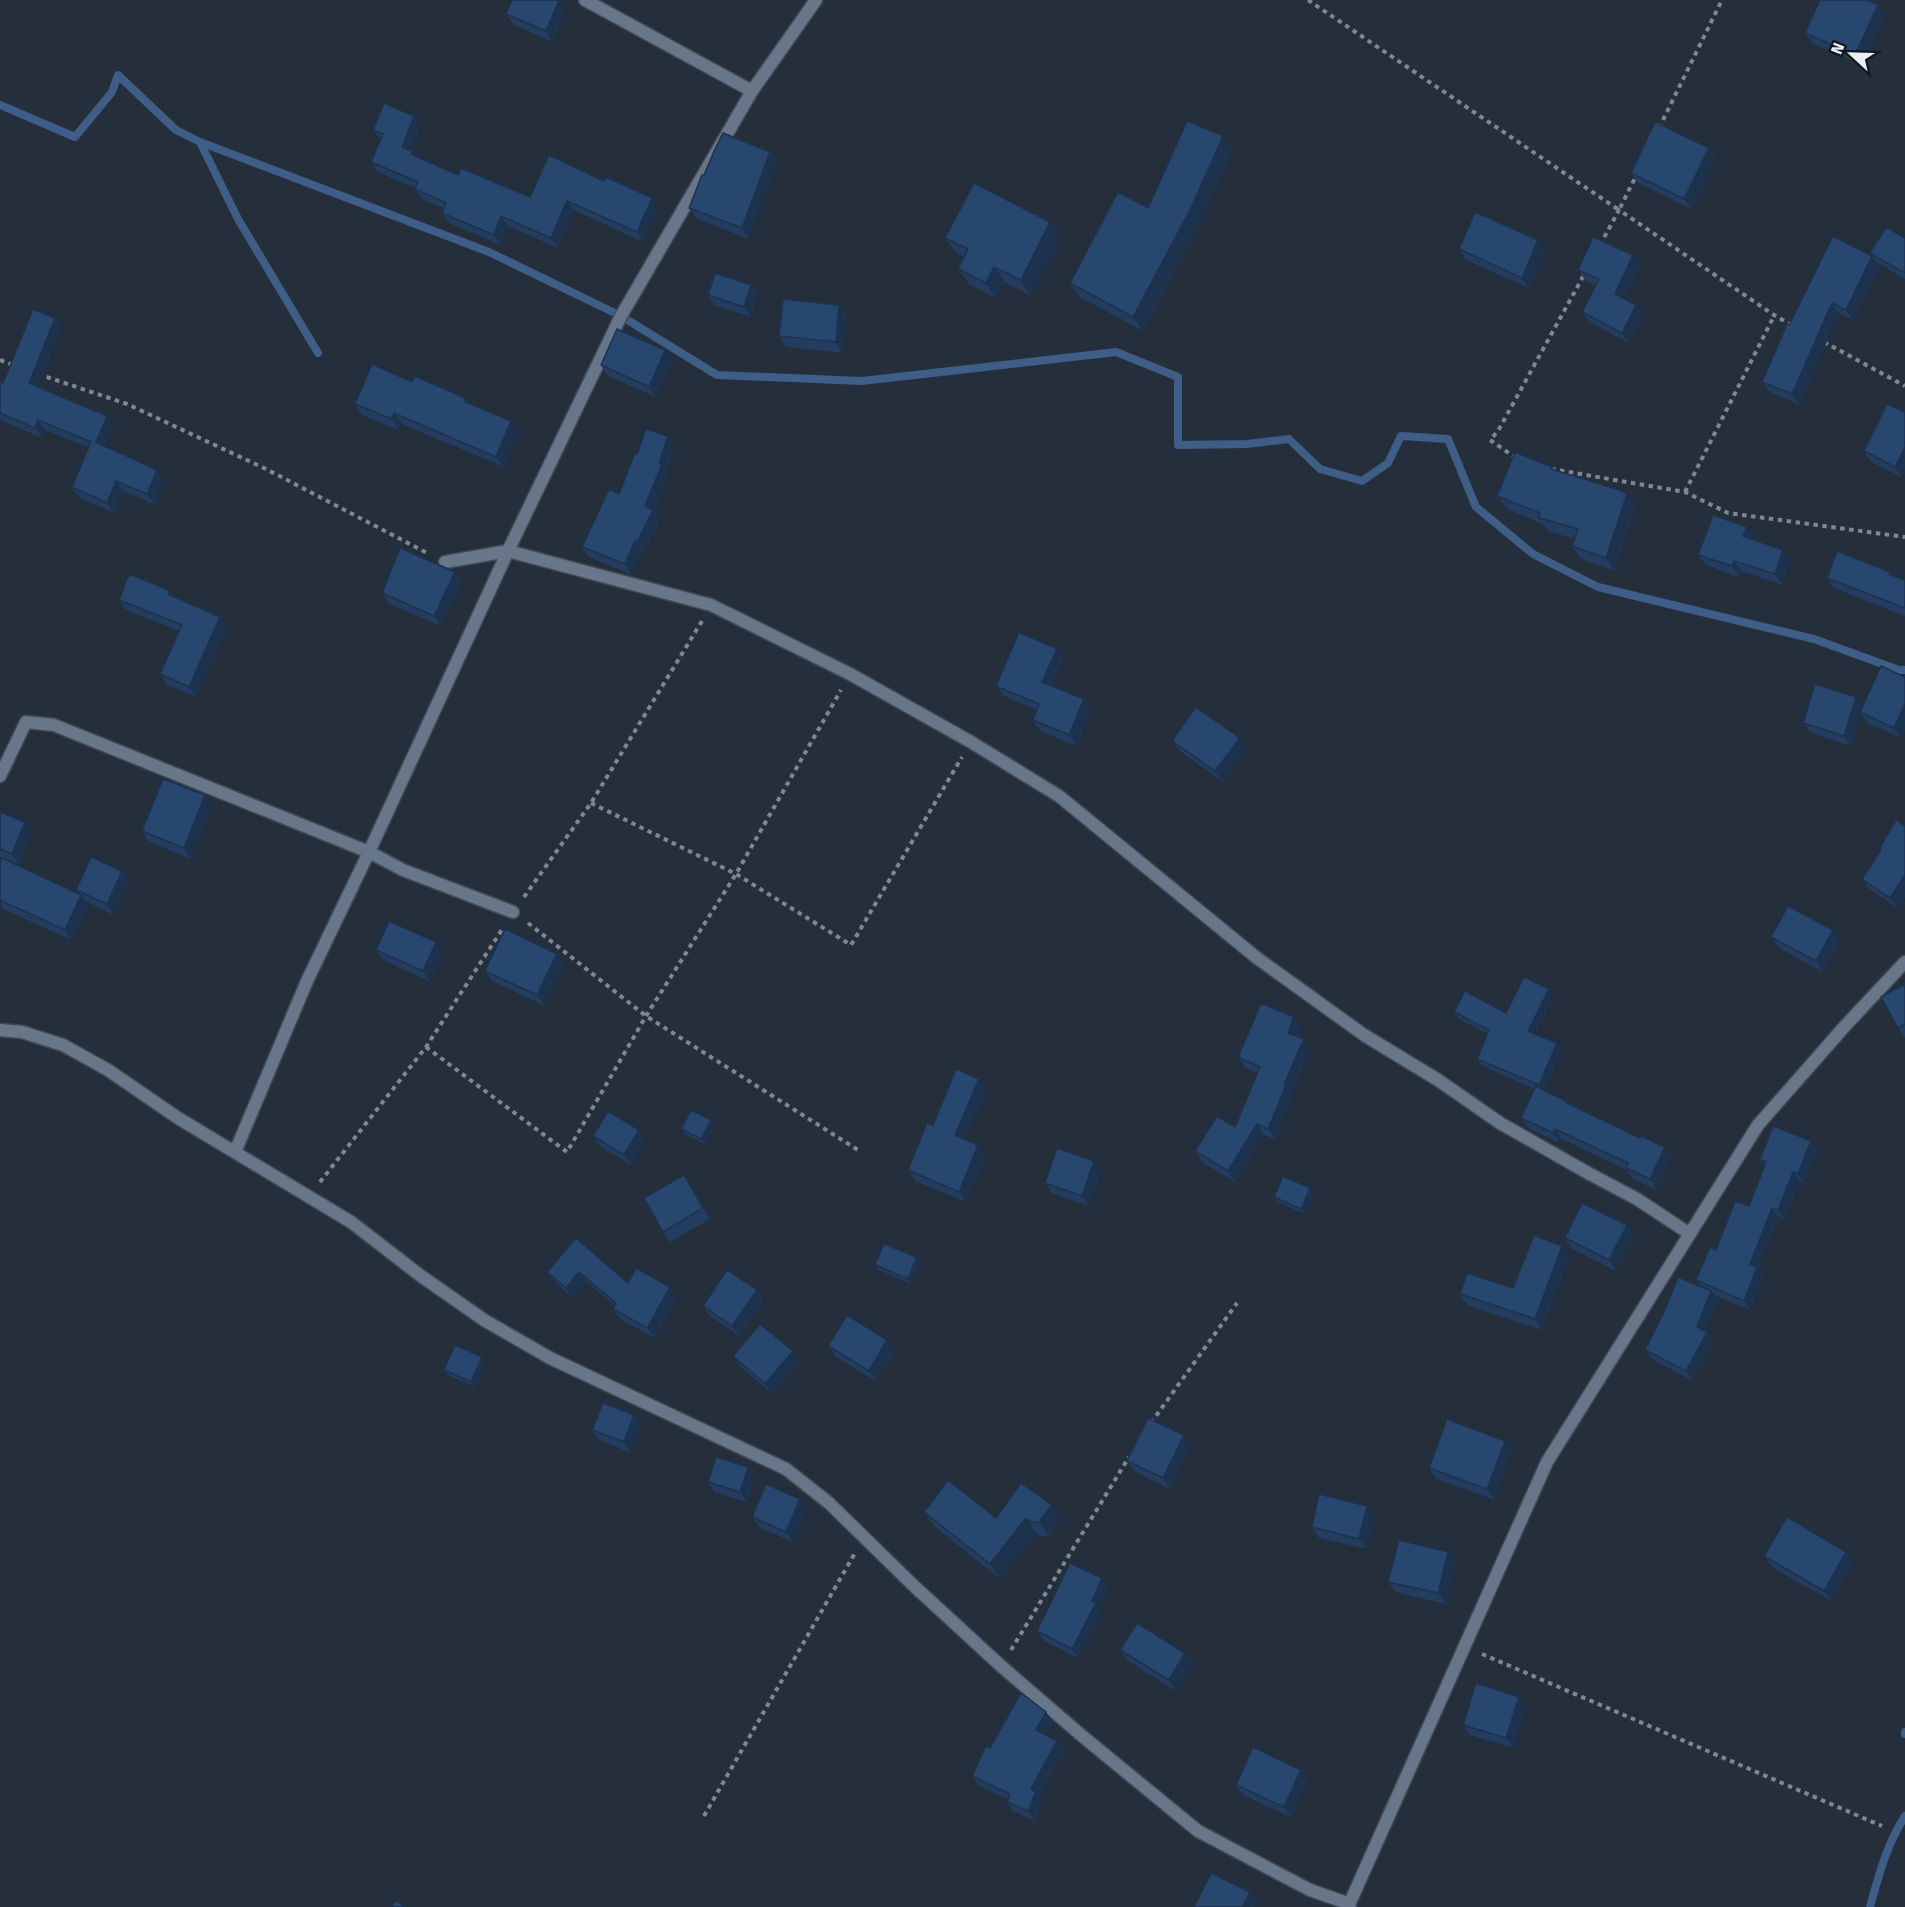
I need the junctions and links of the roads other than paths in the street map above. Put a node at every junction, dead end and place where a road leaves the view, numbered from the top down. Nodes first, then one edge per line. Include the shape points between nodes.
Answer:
1 (585, 0) edge
2 (816, 0) edge
3 (752, 91) junction
4 (508, 551) junction
5 (445, 562) road end
6 (0, 776) edge
7 (369, 852) junction
8 (513, 912) road end
9 (1905, 962) edge
10 (0, 1030) edge
11 (235, 1152) junction
12 (1690, 1233) junction
13 (1349, 1905) edge

1 - 3 street
2 - 3 street
3 - 4 street via 621,316
4 - 5 street
4 - 7 street
4 - 12 street via 711,605 850,674 971,742 1059,796 1257,958 1364,1035 1500,1123 1637,1198
6 - 7 street via 26,722 54,725
7 - 8 street via 403,870
7 - 11 street via 307,981
9 - 12 street via 1758,1125
10 - 11 street via 63,1045
11 - 13 street via 351,1222 484,1320 550,1358 786,1469 829,1503 1001,1666 1198,1831 1310,1890
12 - 13 street via 1548,1462

